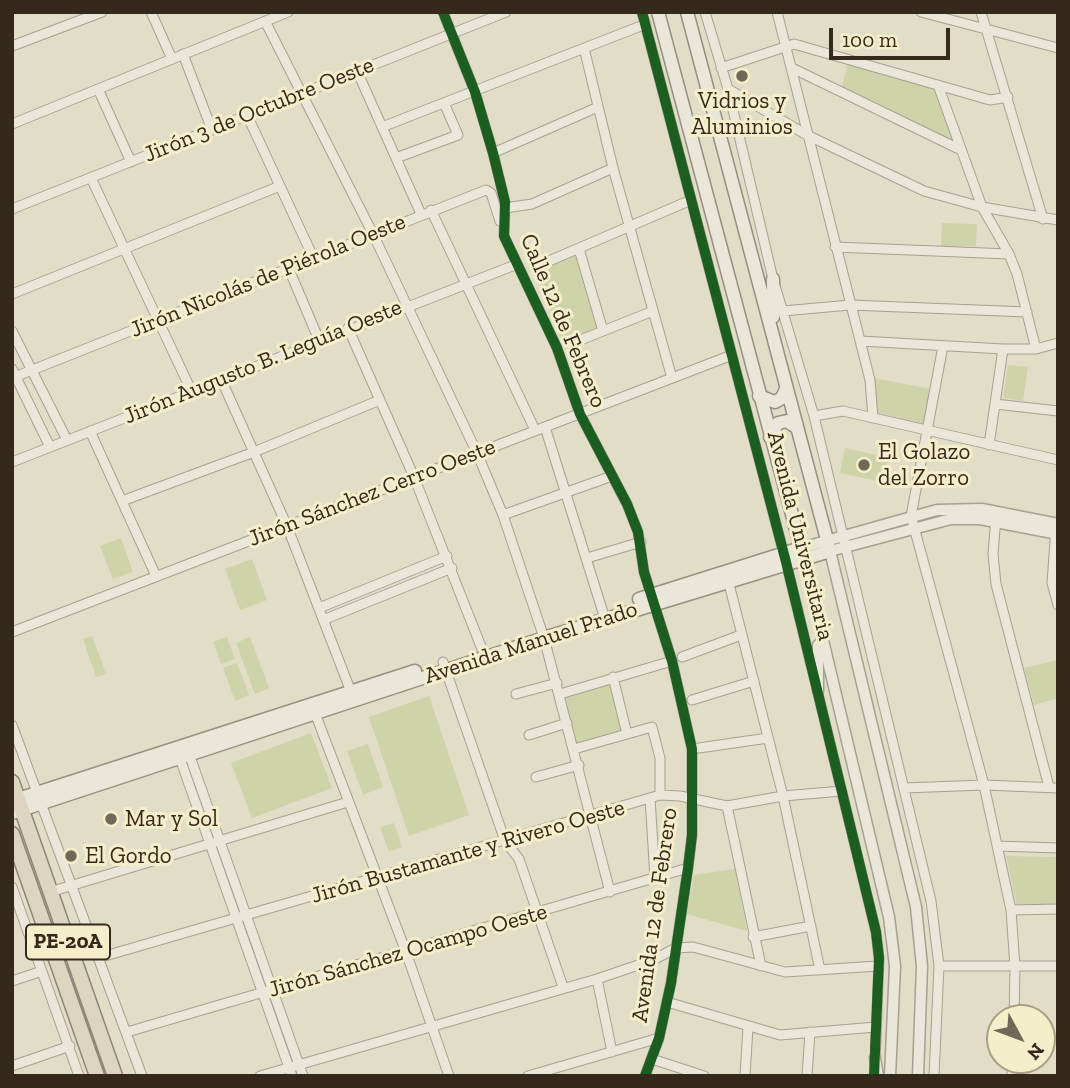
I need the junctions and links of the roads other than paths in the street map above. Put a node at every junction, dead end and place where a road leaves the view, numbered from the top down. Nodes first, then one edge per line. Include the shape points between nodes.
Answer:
1 (102, 12) edge
2 (151, 12) edge
3 (288, 12) edge
4 (506, 12) edge
5 (642, 12) edge
6 (658, 12) edge
7 (687, 12) edge
8 (705, 12) edge
9 (777, 12) edge
10 (921, 12) edge
11 (981, 12) edge
12 (445, 14) edge
13 (265, 21) junction
14 (646, 24) junction
15 (987, 30) junction
16 (451, 34) junction
17 (12, 46) edge
18 (786, 47) junction
19 (584, 48) junction
20 (1058, 48) edge
21 (183, 54) junction
22 (172, 59) junction
23 (721, 68) junction
24 (792, 68) junction
25 (357, 71) junction
26 (938, 85) junction
27 (98, 89) junction
28 (727, 89) junction
29 (475, 92) junction
30 (303, 93) junction
31 (1008, 97) junction
32 (444, 103) junction
33 (598, 107) junction
34 (247, 116) junction
35 (12, 124) edge
36 (382, 127) junction
37 (212, 130) junction
38 (807, 135) junction
39 (961, 150) junction
40 (494, 153) junction
41 (396, 158) junction
42 (131, 162) junction
43 (613, 168) junction
44 (91, 178) junction
45 (280, 186) junction
46 (691, 200) junction
47 (982, 207) junction
48 (505, 208) junction
49 (12, 209) edge
50 (431, 210) junction
51 (421, 214) junction
52 (1043, 219) junction
53 (1058, 220) edge
54 (502, 226) junction
55 (630, 229) junction
56 (373, 234) junction
57 (835, 247) junction
58 (125, 248) junction
59 (579, 249) junction
60 (1009, 254) junction
61 (313, 257) junction
62 (549, 261) dead end
63 (515, 265) junction
64 (288, 267) junction
65 (773, 279) junction
66 (464, 285) junction
67 (12, 293) edge
68 (406, 305) junction
69 (850, 305) junction
70 (653, 311) junction
71 (783, 311) junction
72 (1027, 312) junction
73 (159, 319) junction
74 (348, 328) junction
75 (12, 331) edge
76 (603, 331) junction
77 (773, 335) junction
78 (583, 339) dead end
79 (319, 340) junction
80 (860, 341) junction
81 (1058, 344) edge
82 (943, 346) junction
83 (1003, 349) junction
84 (1036, 349) junction
85 (732, 355) junction
86 (31, 370) junction
87 (13, 375) edge
88 (672, 378) junction
89 (221, 379) junction
90 (786, 389) junction
91 (191, 390) junction
92 (759, 396) junction
93 (380, 400) junction
94 (995, 404) junction
95 (1058, 411) edge
96 (580, 414) junction
97 (814, 416) junction
98 (873, 418) junction
99 (796, 427) junction
100 (540, 429) junction
101 (90, 431) junction
102 (929, 432) junction
103 (770, 437) junction
104 (67, 440) junction
105 (989, 445) junction
106 (50, 447) junction
107 (254, 452) junction
108 (477, 453) junction
109 (1058, 460) edge
110 (12, 462) edge
111 (612, 476) junction
112 (414, 477) junction
113 (567, 492) junction
114 (122, 501) junction
115 (503, 515) junction
116 (996, 516) junction
117 (912, 521) junction
118 (287, 526) junction
119 (1057, 529) edge
120 (844, 541) junction
121 (641, 542) junction
122 (828, 545) junction
123 (802, 553) junction
124 (447, 556) junction
125 (587, 558) junction
126 (784, 558) junction
127 (452, 568) junction
128 (156, 576) junction
129 (727, 580) junction
130 (653, 599) junction
131 (1058, 605) edge
132 (319, 608) junction
133 (603, 615) junction
134 (323, 620) junction
135 (817, 621) junction
136 (12, 632) edge
137 (543, 634) junction
138 (741, 635) junction
139 (482, 649) junction
140 (682, 657) dead end
141 (672, 661) junction
142 (444, 666) junction
143 (612, 677) junction
144 (754, 681) junction
145 (557, 683) junction
146 (818, 691) junction
147 (516, 694) dead end
148 (560, 694) junction
149 (353, 696) junction
150 (692, 701) dead end
151 (315, 713) junction
152 (567, 723) junction
153 (12, 725) edge
154 (627, 734) junction
155 (529, 735) dead end
156 (768, 738) junction
157 (574, 748) junction
158 (699, 748) dead end
159 (183, 751) junction
160 (579, 765) junction
161 (536, 777) dead end
162 (12, 782) edge
163 (984, 785) junction
164 (904, 788) junction
165 (1054, 788) edge
166 (842, 791) junction
167 (783, 796) junction
168 (40, 797) junction
169 (655, 797) junction
170 (693, 801) junction
171 (348, 802) junction
172 (16, 805) edge
173 (727, 806) junction
174 (592, 815) junction
175 (12, 834) edge
176 (505, 841) junction
177 (214, 844) junction
178 (997, 846) junction
179 (1058, 848) edge
180 (688, 868) junction
181 (655, 878) junction
182 (377, 879) junction
183 (73, 886) junction
184 (12, 887) edge
185 (50, 892) junction
186 (610, 892) junction
187 (14, 898) edge
188 (1058, 909) edge
189 (1012, 910) junction
190 (539, 913) junction
191 (241, 918) junction
192 (811, 926) junction
193 (753, 937) junction
194 (676, 948) junction
195 (406, 951) junction
196 (98, 958) junction
197 (761, 966) junction
198 (878, 966) junction
199 (939, 966) junction
200 (1058, 966) edge
201 (1015, 967) junction
202 (820, 970) junction
203 (42, 971) junction
204 (597, 979) junction
205 (12, 981) edge
206 (563, 988) junction
207 (267, 992) junction
208 (667, 1002) junction
209 (1014, 1004) edge
210 (432, 1026) junction
211 (748, 1027) junction
212 (876, 1027) junction
213 (127, 1032) junction
214 (810, 1032) junction
215 (659, 1038) junction
216 (70, 1046) junction
217 (612, 1052) junction
218 (875, 1058) joint
219 (652, 1059) junction
220 (12, 1066) edge
221 (300, 1066) junction
222 (291, 1072) edge
223 (79, 1076) edge
224 (97, 1076) edge
225 (115, 1076) edge
226 (142, 1076) edge
227 (260, 1076) edge
228 (303, 1076) edge
229 (449, 1076) edge
230 (528, 1076) edge
231 (645, 1076) edge
232 (704, 1076) edge
233 (745, 1076) edge
234 (807, 1076) edge
235 (876, 1076) edge
236 (890, 1076) edge
237 (918, 1076) edge
238 (934, 1076) edge

1 - 17 street
2 - 22 street
3 - 13 street
4 - 16 street, Jirón 3 de Octubre Oeste
5 - 14 street, Avenida Universitaria
6 - 92 main road, Avenida Universitaria
7 - 77 main road, Avenida Universitaria
8 - 23 street, Avenida Universitaria
9 - 18 street
10 - 15 street
11 - 15 street
12 - 16 street, Calle 12 de Febrero
13 - 21 street
13 - 30 street
14 - 19 street
14 - 46 street, Avenida Universitaria
15 - 20 street
15 - 31 street
16 - 25 street, Jirón 3 de Octubre Oeste
16 - 29 street, Calle 12 de Febrero
18 - 23 street
18 - 24 street
18 - 26 street via 794,44 826,51
19 - 29 street
19 - 33 street
21 - 22 street
21 - 37 street
22 - 27 street
23 - 28 street, Avenida Universitaria
24 - 38 street
24 - 39 street
25 - 30 street, Jirón 3 de Octubre Oeste
25 - 36 street
26 - 31 street via 990,100
26 - 39 street
27 - 35 street
27 - 42 street
28 - 38 street
28 - 65 street, Avenida Universitaria
29 - 32 street
29 - 40 street, Calle 12 de Febrero
30 - 34 street, Jirón 3 de Octubre Oeste
30 - 56 street
31 - 52 street
32 - 36 street
32 - 41 street via 458,135
33 - 40 street
33 - 43 street
34 - 37 street, Jirón 3 de Octubre Oeste
34 - 45 street
36 - 41 street
37 - 42 street, Jirón 3 de Octubre Oeste
38 - 47 street via 924,191
38 - 57 street
39 - 47 street
40 - 48 street, Calle 12 de Febrero
41 - 51 street
42 - 44 street, Jirón 3 de Octubre Oeste
43 - 48 street via 532,204
43 - 55 street
44 - 49 street, Jirón 3 de Octubre Oeste
44 - 58 street
45 - 58 street
45 - 61 street
46 - 55 street
46 - 85 street, Avenida Universitaria
47 - 52 street
47 - 60 street
48 - 54 street, Calle 12 de Febrero
50 - 51 street, Jirón Nicolás de Piérola Oeste
50 - 54 street, Jirón Nicolás de Piérola Oeste via 489,191
50 - 66 street
51 - 56 street, Jirón Nicolás de Piérola Oeste
52 - 53 street
54 - 63 street, Calle 12 de Febrero
55 - 59 street
55 - 70 street
56 - 61 street, Jirón Nicolás de Piérola Oeste
56 - 68 street
57 - 60 street
57 - 69 street
58 - 67 street
58 - 73 street
59 - 62 street
59 - 76 street
60 - 72 street
61 - 64 street, Jirón Nicolás de Piérola Oeste
63 - 66 street, Jirón Augusto B. Leguía Oeste
63 - 96 street, Calle 12 de Febrero via 557,348
64 - 73 street, Jirón Nicolás de Piérola Oeste
64 - 79 street
65 - 71 street, Avenida Universitaria
65 - 77 main road
66 - 68 street, Jirón Augusto B. Leguía Oeste
66 - 100 street
68 - 74 street, Jirón Augusto B. Leguía Oeste
68 - 108 street
69 - 71 street
69 - 72 street
69 - 80 street
70 - 76 street
70 - 88 street
71 - 97 street, Avenida Universitaria
72 - 84 street
73 - 86 street, Jirón Nicolás de Piérola Oeste
73 - 91 street
74 - 79 street, Jirón Augusto B. Leguía Oeste
74 - 93 street
75 - 86 street
76 - 78 street
77 - 90 main road, Avenida Universitaria
79 - 89 street, Jirón Augusto B. Leguía Oeste
80 - 82 street
80 - 98 street
81 - 84 street
82 - 83 street
82 - 102 street
83 - 84 street
83 - 94 street
85 - 88 street, Jirón Sánchez Cerro Oeste
85 - 126 street, Avenida Universitaria
86 - 87 street, Jirón Nicolás de Piérola Oeste
86 - 104 street
87 - 106 street
88 - 96 street, Jirón Sánchez Cerro Oeste
89 - 91 street, Jirón Augusto B. Leguía Oeste
89 - 107 street
90 - 92 main road via 775,402
90 - 99 main road, Avenida Universitaria
91 - 101 street, Jirón Augusto B. Leguía Oeste
92 - 103 main road, Avenida Universitaria
93 - 107 street
93 - 112 street
94 - 95 street
94 - 105 street
96 - 100 street, Jirón Sánchez Cerro Oeste
96 - 111 street, Calle 12 de Febrero
97 - 98 street via 843,411
97 - 120 street, Avenida Universitaria
98 - 102 street
99 - 103 main road via 787,421 778,423
99 - 122 main road, Avenida Universitaria
100 - 108 street, Jirón Sánchez Cerro Oeste
100 - 113 street
101 - 104 street, Jirón Augusto B. Leguía Oeste
101 - 114 street
102 - 105 street
102 - 117 street
103 - 123 main road, Avenida Universitaria
104 - 106 street, Jirón Augusto B. Leguía Oeste
105 - 109 street
106 - 110 street, Jirón Augusto B. Leguía Oeste
107 - 114 street
107 - 118 street
108 - 112 street, Jirón Sánchez Cerro Oeste
108 - 115 street
111 - 113 street
111 - 121 street, Calle 12 de Febrero
112 - 118 street, Jirón Sánchez Cerro Oeste
112 - 124 street
113 - 115 street
113 - 125 street
114 - 128 street
115 - 137 street
116 - 117 street, Avenida Manuel Prado
116 - 119 street, Avenida Manuel Prado
116 - 165 street via 996,584
117 - 120 street, Avenida Manuel Prado
117 - 163 street
118 - 128 street, Jirón Sánchez Cerro Oeste
118 - 132 street
119 - 131 street via 1052,583
120 - 122 street, Avenida Manuel Prado
120 - 164 street, Avenida Universitaria
121 - 125 street
121 - 130 street, Calle 12 de Febrero
122 - 123 main road, Avenida Manuel Prado
122 - 237 street, Avenida Universitaria via 916,907 922,966
123 - 126 main road, Avenida Manuel Prado
123 - 135 street, Avenida Universitaria
124 - 127 street
124 - 132 street
125 - 133 street
126 - 129 main road, Avenida Manuel Prado
126 - 130 main road, Avenida Manuel Prado
126 - 146 street, Avenida Universitaria
127 - 134 street
127 - 139 street
128 - 136 street, Jirón Sánchez Cerro Oeste
129 - 130 main road, Avenida Manuel Prado
129 - 138 street
130 - 133 main road, Avenida Manuel Prado
130 - 141 street, Avenida 12 de Febrero
132 - 134 street
133 - 137 main road, Avenida Manuel Prado
134 - 149 street
135 - 146 street
135 - 236 street, Avenida Universitaria via 889,917 895,966
137 - 139 main road, Avenida Manuel Prado
137 - 142 main road, Avenida Manuel Prado
137 - 145 street
138 - 140 street
138 - 144 street
139 - 142 main road, Avenida Manuel Prado
141 - 143 street
141 - 170 street, Avenida 12 de Febrero via 692,749
142 - 149 main road, Avenida Manuel Prado
142 - 176 street
143 - 148 street
143 - 154 street
144 - 150 street
144 - 156 street
145 - 147 street
145 - 148 street
146 - 166 street, Avenida Universitaria
148 - 152 street
149 - 151 main road, Avenida Manuel Prado
149 - 159 main road, Avenida Manuel Prado
151 - 159 main road, Avenida Manuel Prado
151 - 171 street
152 - 155 street
152 - 157 street
153 - 168 street
154 - 157 street
154 - 169 street via 655,729 660,758
156 - 158 street
156 - 167 street
157 - 160 street
159 - 168 main road, Avenida Manuel Prado
159 - 177 street
160 - 161 street
160 - 174 street
162 - 172 highway, PE-20A
163 - 164 street
163 - 165 street
163 - 178 street
164 - 199 street, Avenida Universitaria via 931,901
166 - 167 street, Jirón Bustamante y Rivero Oeste
166 - 198 street, Avenida Universitaria via 876,932
167 - 173 street, Jirón Bustamante y Rivero Oeste
167 - 192 street
168 - 172 main road, Avenida Manuel Prado
168 - 183 street
169 - 170 street, Jirón Bustamante y Rivero Oeste via 680,796
169 - 174 street, Jirón Bustamante y Rivero Oeste
169 - 181 street
170 - 173 street, Jirón Bustamante y Rivero Oeste
170 - 180 street, Avenida 12 de Febrero
171 - 177 street
171 - 182 street
172 - 185 highway, PE-20A
173 - 193 street
174 - 176 street, Jirón Bustamante y Rivero Oeste
174 - 186 street
175 - 224 highway, PE-20A
176 - 182 street, Jirón Bustamante y Rivero Oeste
176 - 190 street via 519,859
177 - 183 street
177 - 191 street
178 - 179 street
178 - 189 street
180 - 181 street, Jirón Sánchez Ocampo Oeste
180 - 194 street, Avenida 12 de Febrero
181 - 186 street, Jirón Sánchez Ocampo Oeste
182 - 191 street, Jirón Bustamante y Rivero Oeste
182 - 195 street
183 - 185 street
183 - 196 street
184 - 187 street
185 - 225 highway, PE-20A
186 - 190 street, Jirón Sánchez Ocampo Oeste
187 - 203 street
188 - 189 street
189 - 201 street
190 - 195 street, Jirón Sánchez Ocampo Oeste
190 - 206 street
191 - 196 street, Jirón Bustamante y Rivero Oeste
191 - 207 street
192 - 193 street
192 - 202 street
193 - 197 street
194 - 197 street via 693,947
194 - 204 street
194 - 208 street, Avenida 12 de Febrero
195 - 207 street, Jirón Sánchez Ocampo Oeste
195 - 210 street
196 - 213 street
197 - 202 street via 785,972
198 - 202 street
198 - 212 street, Avenida Universitaria
199 - 201 street
199 - 238 street, Avenida Universitaria
200 - 201 street
201 - 209 street
203 - 205 street
203 - 216 street
204 - 206 street
204 - 217 street
206 - 210 street
207 - 213 street, Jirón Sánchez Ocampo Oeste
207 - 221 street
207 - 222 street
208 - 211 street
208 - 215 street, Avenida 12 de Febrero
210 - 221 street
210 - 229 street
211 - 214 street via 780,1035
211 - 233 street
212 - 214 street
212 - 218 street, Avenida Universitaria
213 - 226 street
214 - 234 street
215 - 217 street
215 - 219 street, Avenida 12 de Febrero
216 - 220 street
216 - 223 street
217 - 230 street
218 - 235 street
219 - 231 street, Avenida 12 de Febrero
219 - 232 street
221 - 222 street
221 - 228 street
222 - 227 street

